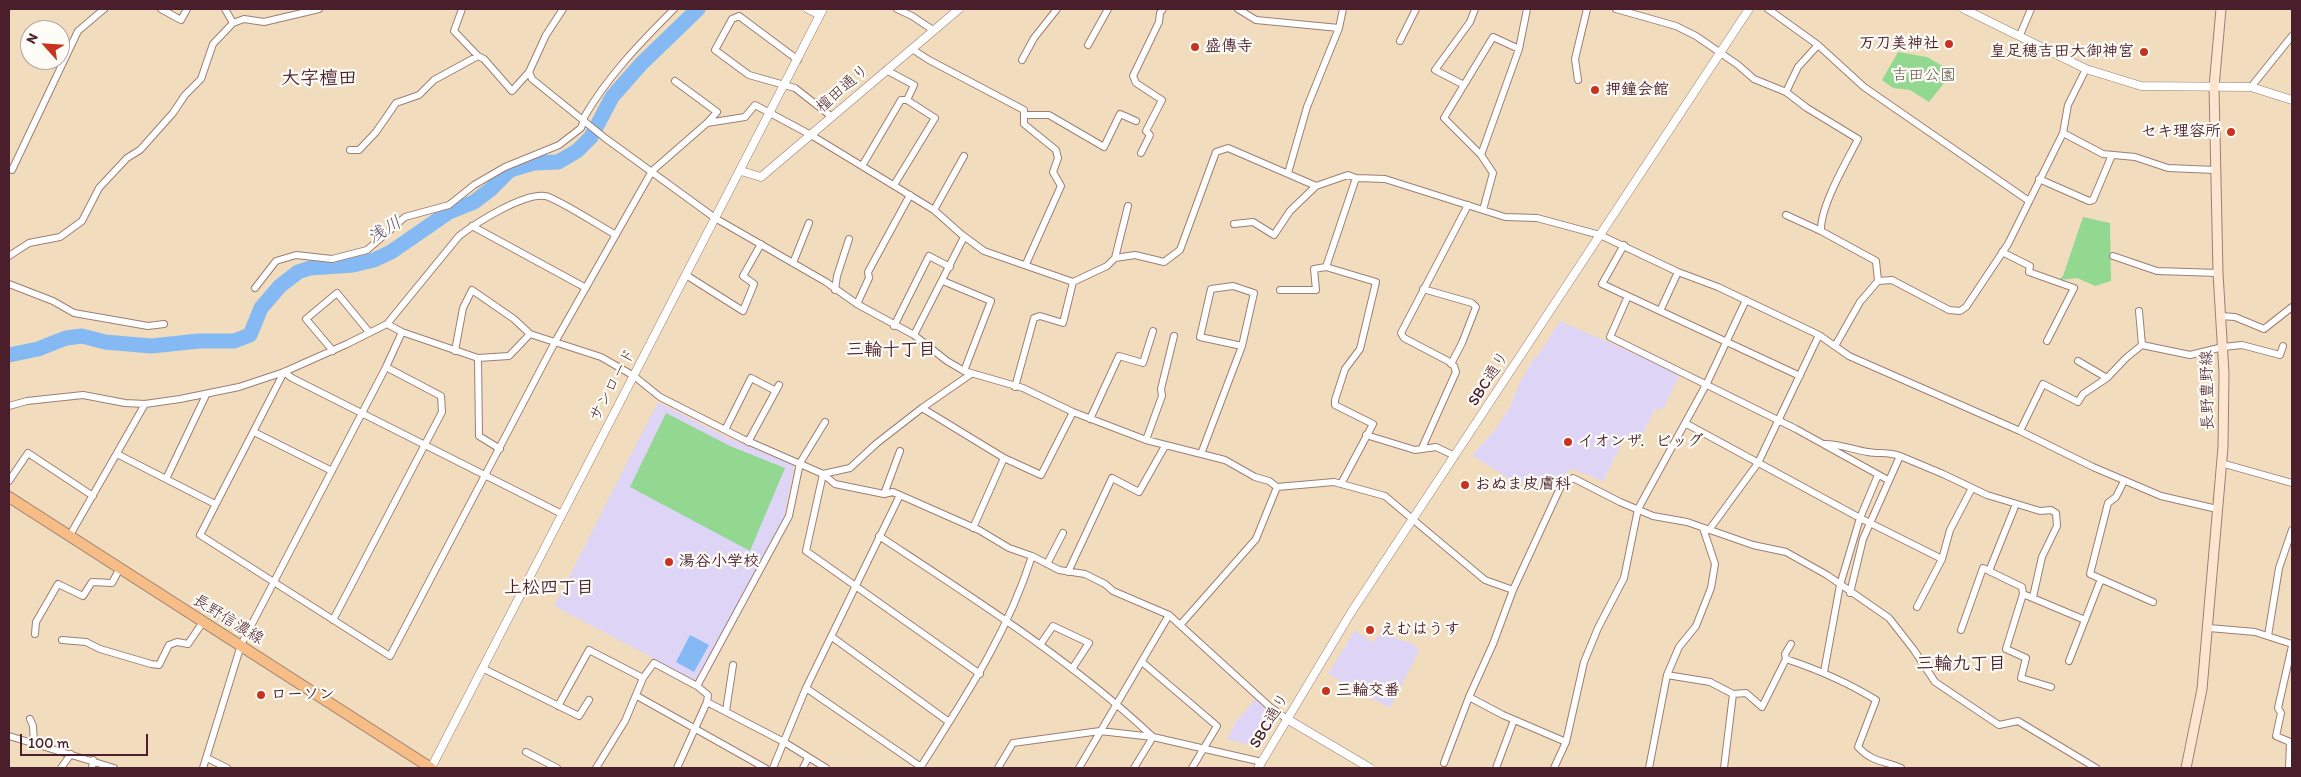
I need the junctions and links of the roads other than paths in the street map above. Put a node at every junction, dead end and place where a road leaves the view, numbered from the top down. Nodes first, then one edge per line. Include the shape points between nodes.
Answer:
1 (104, 9) edge
2 (161, 9) edge
3 (187, 9) edge
4 (225, 9) edge
5 (319, 9) edge
6 (462, 9) edge
7 (563, 9) edge
8 (674, 9) edge
9 (808, 9) edge
10 (897, 9) edge
11 (959, 9) edge
12 (1057, 9) edge
13 (1108, 9) edge
14 (1163, 9) edge
15 (1238, 9) edge
16 (1343, 9) edge
17 (1416, 9) edge
18 (1475, 9) edge
19 (1527, 9) edge
20 (1587, 9) edge
21 (1616, 9) edge
22 (1749, 9) edge
23 (1768, 9) edge
24 (1964, 9) edge
25 (2031, 9) edge
26 (2220, 9) edge
27 (823, 11) edge
28 (1637, 12) edge
29 (233, 23) junction
30 (1339, 28) junction
31 (933, 30) junction
32 (2020, 35) junction
33 (2292, 36) edge
34 (1400, 42) dead end
35 (1088, 44) dead end
36 (1818, 45) junction
37 (1518, 48) junction
38 (912, 49) junction
39 (1721, 53) junction
40 (478, 56) junction
41 (798, 60) junction
42 (1022, 60) dead end
43 (2086, 68) junction
44 (886, 70) junction
45 (529, 72) junction
46 (1578, 80) dead end
47 (676, 81) dead end
48 (785, 84) junction
49 (1464, 85) junction
50 (2214, 87) junction
51 (2251, 87) junction
52 (1786, 92) junction
53 (907, 100) junction
54 (2292, 100) edge
55 (771, 112) junction
56 (1024, 115) junction
57 (832, 117) junction
58 (585, 120) junction
59 (1136, 121) dead end
60 (707, 123) junction
61 (2063, 133) junction
62 (811, 135) junction
63 (350, 150) dead end
64 (1141, 153) dead end
65 (1481, 155) junction
66 (2112, 155) junction
67 (964, 156) dead end
68 (862, 166) junction
69 (9, 169) edge
70 (2215, 170) junction
71 (652, 171) junction
72 (741, 172) junction
73 (1288, 173) junction
74 (1356, 178) junction
75 (2039, 179) junction
76 (894, 185) junction
77 (1316, 186) junction
78 (910, 195) junction
79 (2029, 201) junction
80 (1468, 205) junction
81 (1128, 206) dead end
82 (934, 210) junction
83 (1482, 210) junction
84 (1786, 215) dead end
85 (715, 218) junction
86 (809, 223) dead end
87 (1234, 224) dead end
88 (472, 226) junction
89 (1821, 231) junction
90 (616, 235) junction
91 (1600, 235) junction
92 (964, 236) junction
93 (849, 239) dead end
94 (761, 244) junction
95 (1624, 245) junction
96 (2002, 252) junction
97 (9, 256) edge
98 (2113, 256) dead end
99 (1115, 258) junction
100 (794, 263) junction
101 (1026, 264) junction
102 (950, 266) junction
103 (1326, 267) junction
104 (1678, 272) junction
105 (2218, 273) junction
106 (686, 275) junction
107 (943, 281) junction
108 (1878, 281) junction
109 (1073, 282) junction
110 (9, 284) edge
111 (255, 288) dead end
112 (586, 288) junction
113 (1423, 289) junction
114 (835, 290) junction
115 (1280, 290) dead end
116 (1628, 296) junction
117 (1746, 300) junction
118 (857, 304) junction
119 (2292, 306) edge
120 (2139, 310) dead end
121 (1660, 311) junction
122 (2220, 316) junction
123 (164, 324) dead end
124 (387, 324) junction
125 (894, 326) junction
126 (1153, 331) dead end
127 (370, 332) junction
128 (402, 332) junction
129 (530, 334) junction
130 (914, 335) junction
131 (1819, 335) junction
132 (1174, 336) dead end
133 (2047, 341) dead end
134 (555, 342) junction
135 (1725, 342) junction
136 (2142, 345) junction
137 (1242, 346) junction
138 (1835, 346) junction
139 (2282, 346) dead end
140 (2223, 347) junction
141 (333, 351) junction
142 (455, 351) junction
143 (478, 358) junction
144 (2078, 361) dead end
145 (1451, 364) junction
146 (386, 367) junction
147 (964, 371) junction
148 (284, 372) junction
149 (971, 374) junction
150 (634, 376) junction
151 (1800, 376) junction
152 (2107, 378) junction
153 (1706, 383) junction
154 (1015, 387) junction
155 (206, 395) junction
156 (145, 404) junction
157 (9, 406) edge
158 (922, 408) junction
159 (1073, 412) junction
160 (362, 413) junction
161 (1090, 419) junction
162 (1778, 421) junction
163 (824, 422) dead end
164 (1685, 423) junction
165 (725, 430) junction
166 (2020, 431) junction
167 (254, 432) junction
168 (1366, 435) junction
169 (1146, 440) junction
170 (748, 442) junction
171 (1823, 444) junction
172 (426, 445) junction
173 (1165, 446) junction
174 (1422, 448) junction
175 (500, 449) junction
176 (900, 451) dead end
177 (117, 454) junction
178 (1201, 454) junction
179 (1455, 456) junction
180 (1900, 456) junction
181 (1004, 458) junction
182 (800, 463) junction
183 (1758, 463) junction
184 (2221, 463) junction
185 (332, 471) junction
186 (823, 474) junction
187 (486, 475) junction
188 (1878, 475) junction
189 (166, 479) junction
190 (1888, 480) junction
191 (9, 481) edge
192 (2124, 481) junction
193 (2292, 483) edge
194 (1341, 484) junction
195 (1277, 487) junction
196 (1972, 488) junction
197 (884, 494) junction
198 (900, 495) junction
199 (93, 496) junction
200 (9, 498) edge
201 (215, 504) junction
202 (2016, 504) junction
203 (1638, 509) junction
204 (2217, 509) junction
205 (562, 514) junction
206 (1860, 518) junction
207 (1413, 519) junction
208 (1870, 521) junction
209 (973, 528) junction
210 (1706, 529) junction
211 (2292, 530) edge
212 (1063, 533) dead end
213 (70, 535) junction
214 (880, 536) junction
215 (1032, 556) junction
216 (1942, 559) junction
217 (1047, 564) junction
218 (120, 568) junction
219 (1989, 571) junction
220 (1068, 572) junction
221 (2102, 579) junction
222 (275, 582) junction
223 (855, 584) junction
224 (1840, 585) junction
225 (1513, 590) junction
226 (1850, 593) junction
227 (2024, 594) junction
228 (2033, 597) junction
229 (2153, 602) dead end
230 (1918, 607) dead end
231 (1169, 615) junction
232 (334, 620) junction
233 (2085, 620) junction
234 (1008, 621) junction
235 (203, 622) junction
236 (1181, 624) junction
237 (2209, 628) junction
238 (1961, 630) dead end
239 (35, 634) dead end
240 (2268, 636) junction
241 (832, 638) junction
242 (62, 640) dead end
243 (1791, 644) dead end
244 (241, 645) junction
245 (2292, 645) edge
246 (1040, 646) junction
247 (1786, 659) junction
248 (2069, 661) dead end
249 (1142, 662) junction
250 (733, 665) dead end
251 (482, 668) junction
252 (1072, 669) junction
253 (1824, 672) junction
254 (980, 674) junction
255 (1668, 675) junction
256 (643, 678) junction
257 (697, 686) junction
258 (2051, 687) dead end
259 (806, 688) junction
260 (1733, 694) junction
261 (637, 696) junction
262 (1469, 697) junction
263 (589, 700) dead end
264 (708, 702) junction
265 (1117, 703) junction
266 (558, 706) junction
267 (726, 712) junction
268 (30, 719) dead end
269 (1288, 719) junction
270 (1514, 720) junction
271 (949, 722) junction
272 (696, 728) junction
273 (1100, 732) junction
274 (9, 736) edge
275 (1153, 736) junction
276 (784, 742) junction
277 (1566, 742) junction
278 (34, 744) junction
279 (1204, 748) junction
280 (526, 752) dead end
281 (71, 754) junction
282 (207, 758) junction
283 (808, 758) junction
284 (93, 760) junction
285 (1444, 764) dead end
286 (1260, 765) edge
287 (61, 768) edge
288 (92, 768) edge
289 (114, 768) edge
290 (203, 768) edge
291 (227, 768) edge
292 (431, 768) edge
293 (556, 768) edge
294 (596, 768) edge
295 (677, 768) edge
296 (765, 768) edge
297 (773, 768) edge
298 (803, 768) edge
299 (826, 768) edge
300 (921, 768) edge
301 (998, 768) edge
302 (1079, 768) edge
303 (1134, 768) edge
304 (1192, 768) edge
305 (1370, 768) edge
306 (1496, 768) edge
307 (1554, 768) edge
308 (1649, 768) edge
309 (1724, 768) edge
310 (1901, 768) edge
311 (2094, 768) edge
312 (2186, 768) edge
313 (2290, 768) edge

1 - 69 street via 78,31 12,170
2 - 3 street via 181,20
4 - 29 street
5 - 29 street via 264,22 244,19
6 - 40 street via 454,31
7 - 45 street via 546,35
8 - 58 street via 598,92
9 - 27 street
10 - 31 street
11 - 31 street, 檀田通り
12 - 42 street via 1034,38
13 - 35 street
14 - 64 street via 1133,76 1136,83 1162,100 1146,130 1150,135
15 - 30 street via 1256,20
16 - 30 street
17 - 34 street
18 - 49 street via 1470,22 1435,70
19 - 37 street
20 - 46 street via 1575,59
21 - 28 street
22 - 39 street, SBC通り
23 - 36 street
24 - 32 street
25 - 32 street
26 - 50 main road, 長野豊野線
27 - 41 street, サンロード
28 - 39 street via 1676,26
29 - 97 street via 214,44 200,79 140,150 99,188 82,221 60,238 29,243
30 - 73 street via 1307,106
31 - 38 street, 檀田通り
32 - 43 street
33 - 51 street
36 - 52 street via 1798,67
36 - 79 street via 1864,87
37 - 49 street via 1493,37
37 - 65 street
38 - 44 street, 檀田通り
38 - 56 street via 1024,110
39 - 52 street via 1754,79
39 - 91 street, SBC通り
40 - 45 street via 512,90
40 - 63 street via 434,80 419,95 396,103 359,150
41 - 48 street, サンロード
41 - 48 street via 739,16 732,19 715,50 749,75
43 - 50 street via 2141,86
43 - 61 street via 2068,105
44 - 53 street via 914,85
44 - 57 street, 檀田通り
45 - 58 street via 532,79
47 - 60 street via 717,112
48 - 55 street, サンロード
48 - 57 street
49 - 65 street via 1444,118
50 - 51 street
50 - 70 main road, 長野豊野線
51 - 54 street
52 - 89 street via 1858,139 1834,186 1820,223
53 - 68 street via 900,100
53 - 76 street via 935,118
55 - 60 street via 755,105 745,117
55 - 62 street
55 - 72 street, サンロード
56 - 59 street via 1049,115 1104,147 1120,114
56 - 101 street via 1024,124 1056,150 1058,155 1053,172 1060,186
57 - 62 street, 檀田通り
58 - 71 street via 604,138
58 - 111 street via 581,128 559,145 505,167 474,184 449,205 406,217 367,250 332,259 296,255 276,261
60 - 71 street
61 - 66 street via 2103,154
61 - 75 street
62 - 68 street
62 - 72 street, 檀田通り via 761,177
65 - 83 street via 1493,174
66 - 70 street via 2135,157 2168,168
66 - 75 street via 2093,200 2088,201
67 - 82 street
68 - 76 street
70 - 105 main road, 長野豊野線
71 - 85 street
71 - 90 street
72 - 85 street, サンロード
73 - 77 street
73 - 99 street via 1228,148 1216,152 1180,250 1164,262 1135,256
74 - 77 street via 1348,175
74 - 80 street via 1385,179
74 - 103 street
75 - 79 street
76 - 78 street
77 - 87 street via 1290,211 1274,235 1253,222
78 - 82 street
78 - 118 street via 868,272 869,278
79 - 96 street
80 - 83 street
80 - 113 street
81 - 99 street
82 - 92 street
83 - 91 street via 1505,216 1542,219
84 - 89 street
85 - 94 street
85 - 106 street, サンロード
86 - 100 street
88 - 90 street via 526,198 546,196
88 - 112 street
88 - 124 street via 444,252
89 - 108 street via 1876,261
90 - 112 street
91 - 95 street
91 - 179 street, SBC通り
92 - 101 street via 984,251
92 - 102 street
93 - 114 street
94 - 100 street
94 - 106 street via 743,276 754,284 743,311
95 - 104 street
95 - 116 street via 1602,284
96 - 108 street via 1966,307 1960,311 1949,310 1892,280
96 - 133 street via 2030,266 2029,272 2074,288
98 - 105 street via 2157,271
99 - 109 street via 1107,266
100 - 114 street
101 - 109 street
102 - 107 street
102 - 125 street via 929,256
103 - 115 street via 1314,269 1316,290
103 - 168 street via 1376,282 1360,349 1345,369 1335,400 1336,405 1373,424
104 - 117 street
104 - 121 street
105 - 122 main road, 長野豊野線
106 - 150 street, サンロード
107 - 130 street
107 - 147 street via 991,302
108 - 138 street via 1860,302
109 - 154 street via 1063,324 1040,316 1034,318
110 - 123 street via 74,313 148,326
112 - 134 street
113 - 145 street via 1400,333
113 - 145 street via 1472,303 1476,307
114 - 118 street
116 - 121 street
116 - 153 street via 1610,337
117 - 131 street
117 - 135 street
118 - 125 street
119 - 122 street via 2264,329 2235,317
120 - 136 street
121 - 135 street
122 - 140 main road, 長野豊野線
124 - 127 street
124 - 128 street
125 - 130 street
126 - 161 street via 1143,363 1119,356
127 - 141 street
127 - 141 street via 337,293 306,319
128 - 142 street
128 - 146 street
129 - 134 street
129 - 142 street via 472,290 463,308
129 - 143 street via 509,356
130 - 147 street
131 - 138 street
131 - 151 street
132 - 169 street via 1162,396
134 - 150 street via 601,357
134 - 175 street
135 - 151 street
135 - 153 street
136 - 140 street via 2190,355
136 - 152 street
137 - 137 street via 1254,293 1233,286 1211,289 1200,337
137 - 178 street
138 - 166 street via 1850,356
139 - 140 street via 2280,355 2242,345
140 - 184 main road, 長野豊野線 via 2224,447
141 - 148 street
142 - 143 street
143 - 175 street via 479,436
144 - 152 street
145 - 174 street via 1456,372
146 - 160 street
146 - 172 street via 440,396 442,412
147 - 149 street
148 - 155 street
148 - 160 street
148 - 167 street
149 - 154 street
149 - 158 street
150 - 165 street via 660,397
150 - 205 street, サンロード
151 - 162 street
152 - 166 street via 2083,394 2078,402 2043,384
153 - 162 street
153 - 164 street
154 - 159 street
155 - 156 street
155 - 189 street
156 - 157 street via 83,395
156 - 177 street
158 - 181 street
158 - 186 street via 850,468
159 - 161 street
159 - 181 street via 1041,475
160 - 172 street
160 - 185 street
161 - 169 street
162 - 171 street
162 - 183 street
163 - 182 street
164 - 183 street
164 - 203 street
165 - 170 street
165 - 170 street via 751,378 778,388
166 - 192 street
167 - 185 street
167 - 201 street
168 - 174 street via 1405,448
168 - 194 street
169 - 173 street
170 - 182 street
171 - 180 street
171 - 188 street
172 - 187 street
172 - 232 street
173 - 178 street
173 - 220 street via 1138,492 1112,478
174 - 179 street via 1436,447
175 - 187 street
176 - 197 street
177 - 189 street
177 - 199 street
178 - 195 street via 1225,460
179 - 207 street, SBC通り
180 - 190 street
180 - 196 street
181 - 209 street
182 - 186 street
182 - 257 street via 789,516
183 - 206 street
183 - 210 street
184 - 193 street
184 - 204 main road, 長野豊野線
185 - 222 street
186 - 197 street via 835,484
186 - 223 street via 806,551
187 - 205 street
187 - 232 street via 390,656
188 - 190 street
188 - 206 street
189 - 201 street
190 - 208 street
191 - 199 street via 28,453
192 - 204 street via 2161,496
192 - 221 street via 2116,497 2108,503 2090,574
194 - 195 street
194 - 207 street via 1385,496
195 - 236 street via 1256,539
196 - 202 street
196 - 216 street via 1950,530
197 - 198 street via 893,492
198 - 209 street
198 - 214 street
199 - 213 street
200 - 213 main road, 長野信濃線
201 - 222 street via 200,535
202 - 219 street
202 - 228 street via 2056,513 2057,526 2042,558
203 - 210 street
203 - 225 street via 1573,478 1561,486
203 - 277 street via 1624,578 1584,662
204 - 237 main road, 長野豊野線
205 - 251 street, サンロード
206 - 208 street
206 - 224 street
207 - 225 street via 1485,580
207 - 269 street, SBC通り via 1352,611
208 - 216 street
208 - 226 street
209 - 215 street via 1009,548
210 - 224 street via 1786,552
210 - 255 street via 1714,564 1711,588 1696,626 1679,647
211 - 240 street via 2279,568
212 - 217 street
213 - 218 main road, 長野信濃線
214 - 223 street
214 - 234 street
215 - 217 street
215 - 234 street
216 - 230 street
217 - 220 street
218 - 235 main road, 長野信濃線
218 - 239 street via 112,583 92,582 83,596 58,584 36,622
219 - 227 street via 2022,587
219 - 238 street via 1984,568
220 - 231 street via 1085,574 1113,591
221 - 229 street
221 - 233 street
222 - 232 street
222 - 244 street
223 - 241 street
223 - 254 street
224 - 226 street
224 - 253 street
225 - 262 street
226 - 311 street via 1889,618 1934,682 1947,692 1999,725 2018,721
227 - 228 street
227 - 258 street via 2006,649 2026,658 2021,678
228 - 233 street
231 - 236 street
231 - 249 street
233 - 248 street
234 - 246 street
234 - 254 street
235 - 242 street via 188,644 178,642 169,645 159,665 86,642
235 - 244 main road, 長野信濃線
236 - 269 street via 1270,707
237 - 240 street
237 - 312 main road, 長野豊野線 via 2202,690
240 - 245 street
241 - 259 street
241 - 271 street
243 - 247 street via 1785,654
244 - 282 street
244 - 292 main road, 長野信濃線
245 - 313 street via 2278,708 2281,713 2276,736 2290,742
246 - 252 street
246 - 252 street via 1053,626 1089,643
247 - 253 street
247 - 260 street via 1762,707 1746,693
249 - 265 street
249 - 279 street via 1217,726
250 - 267 street
251 - 266 street
251 - 292 street, サンロード
252 - 265 street
253 - 310 street via 1876,700 1858,747 1876,762
254 - 271 street
255 - 260 street via 1710,682
255 - 308 street
256 - 257 street via 654,663
256 - 261 street
256 - 266 street via 589,650
257 - 264 street via 708,695
259 - 276 street
259 - 300 street
260 - 309 street
261 - 272 street
261 - 294 street
262 - 270 street
262 - 285 street
263 - 266 street via 579,716
264 - 267 street
264 - 272 street
265 - 273 street
265 - 275 street
267 - 276 street
268 - 278 street
269 - 286 street, SBC通り
269 - 305 street
270 - 277 street
270 - 306 street
271 - 300 street
272 - 295 street
272 - 296 street
273 - 275 street
273 - 301 street via 1013,743
273 - 302 street
274 - 278 street
275 - 279 street
275 - 303 street
276 - 283 street
276 - 297 street
277 - 307 street
278 - 281 street
279 - 286 street
279 - 304 street
280 - 293 street
281 - 284 street
281 - 287 street
282 - 290 street
282 - 291 street
283 - 298 street
283 - 299 street
284 - 288 street
284 - 289 street

